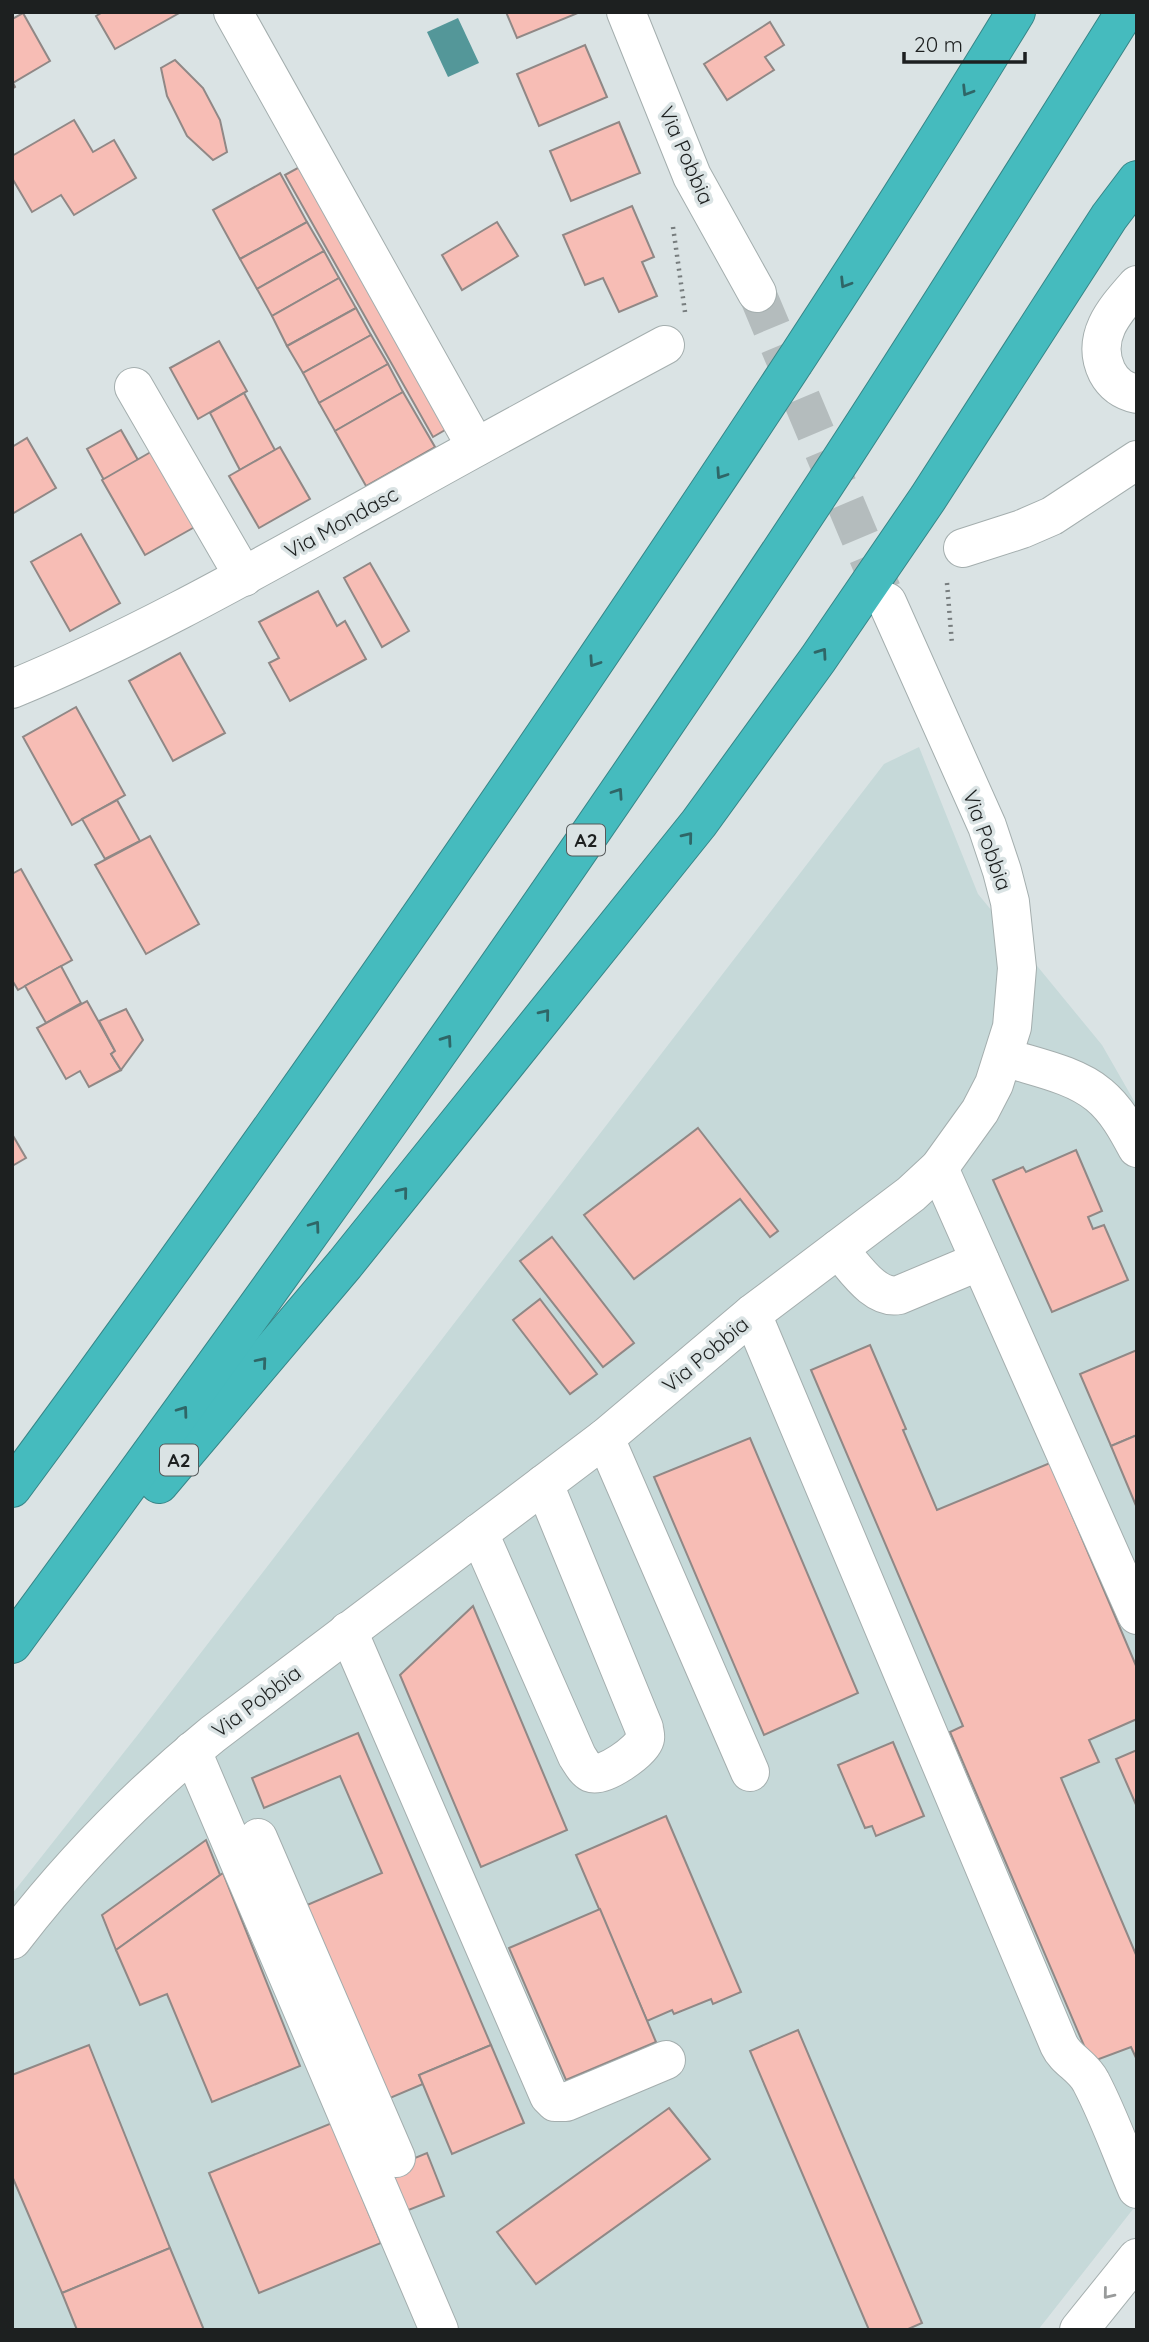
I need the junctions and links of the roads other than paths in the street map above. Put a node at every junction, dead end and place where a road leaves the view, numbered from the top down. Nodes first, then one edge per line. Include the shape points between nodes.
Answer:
1 (233, 12) edge
2 (626, 12) edge
3 (1016, 12) edge
4 (1125, 12) edge
5 (1137, 180) edge
6 (1137, 285) edge
7 (757, 293) tunnel mouth
8 (665, 345) road end
9 (134, 387) dead end
10 (1137, 394) edge
11 (476, 447) junction
12 (1137, 460) edge
13 (963, 548) road end
14 (244, 577) junction
15 (887, 602) tunnel mouth
16 (12, 689) edge
17 (1004, 1057) junction
18 (1137, 1148) edge
19 (939, 1168) junction
20 (838, 1249) junction
21 (981, 1261) junction
22 (752, 1314) junction
23 (605, 1438) junction
24 (544, 1484) junction
25 (12, 1488) edge
26 (479, 1533) junction
27 (1137, 1615) edge
28 (348, 1631) junction
29 (12, 1644) edge
30 (12, 1657) edge
31 (202, 1742) junction
32 (750, 1772) dead end
33 (12, 1940) edge
34 (666, 2060) dead end
35 (396, 2158) dead end
36 (1137, 2189) edge
37 (1137, 2258) edge
38 (439, 2330) edge
39 (1079, 2330) edge

1 - 11 street
2 - 7 street, Via Pobbia via 692,176
3 -> 25 highway via 744,439 493,812
29 -> 4 highway, A2 via 233,1341 587,839 928,327
30 -> 5 highway, A2 via 345,1264 699,823 889,555
6 - 10 street via 1118,307 1100,345 1110,378 1123,391
8 - 11 street, Via Mondasc
9 - 14 street
11 - 14 street, Via Mondasc
12 - 13 street via 1052,516
14 - 16 street, Via Mondasc via 71,665
15 - 17 street, Via Pobbia via 986,826 1010,902 1017,968 1012,1027
17 - 18 street via 1098,1093 1121,1119
17 - 19 street, Via Pobbia via 980,1111
19 - 20 street, Via Pobbia
19 - 21 street
20 - 21 street via 876,1291 889,1297
20 - 22 street, Via Pobbia
21 - 27 street
22 - 23 street, Via Pobbia
22 - 36 street via 1059,2045 1090,2080
23 - 24 street, Via Pobbia
23 - 32 street
24 - 26 street, Via Pobbia
24 - 26 street via 644,1728 642,1745 608,1770 591,1773 577,1756
26 - 28 street, Via Pobbia
28 - 31 street, Via Pobbia
28 - 34 street via 549,2096 555,2102 566,2102
31 - 33 street, Via Pobbia via 109,1827
31 - 35 street
31 - 38 street
37 -> 39 street

